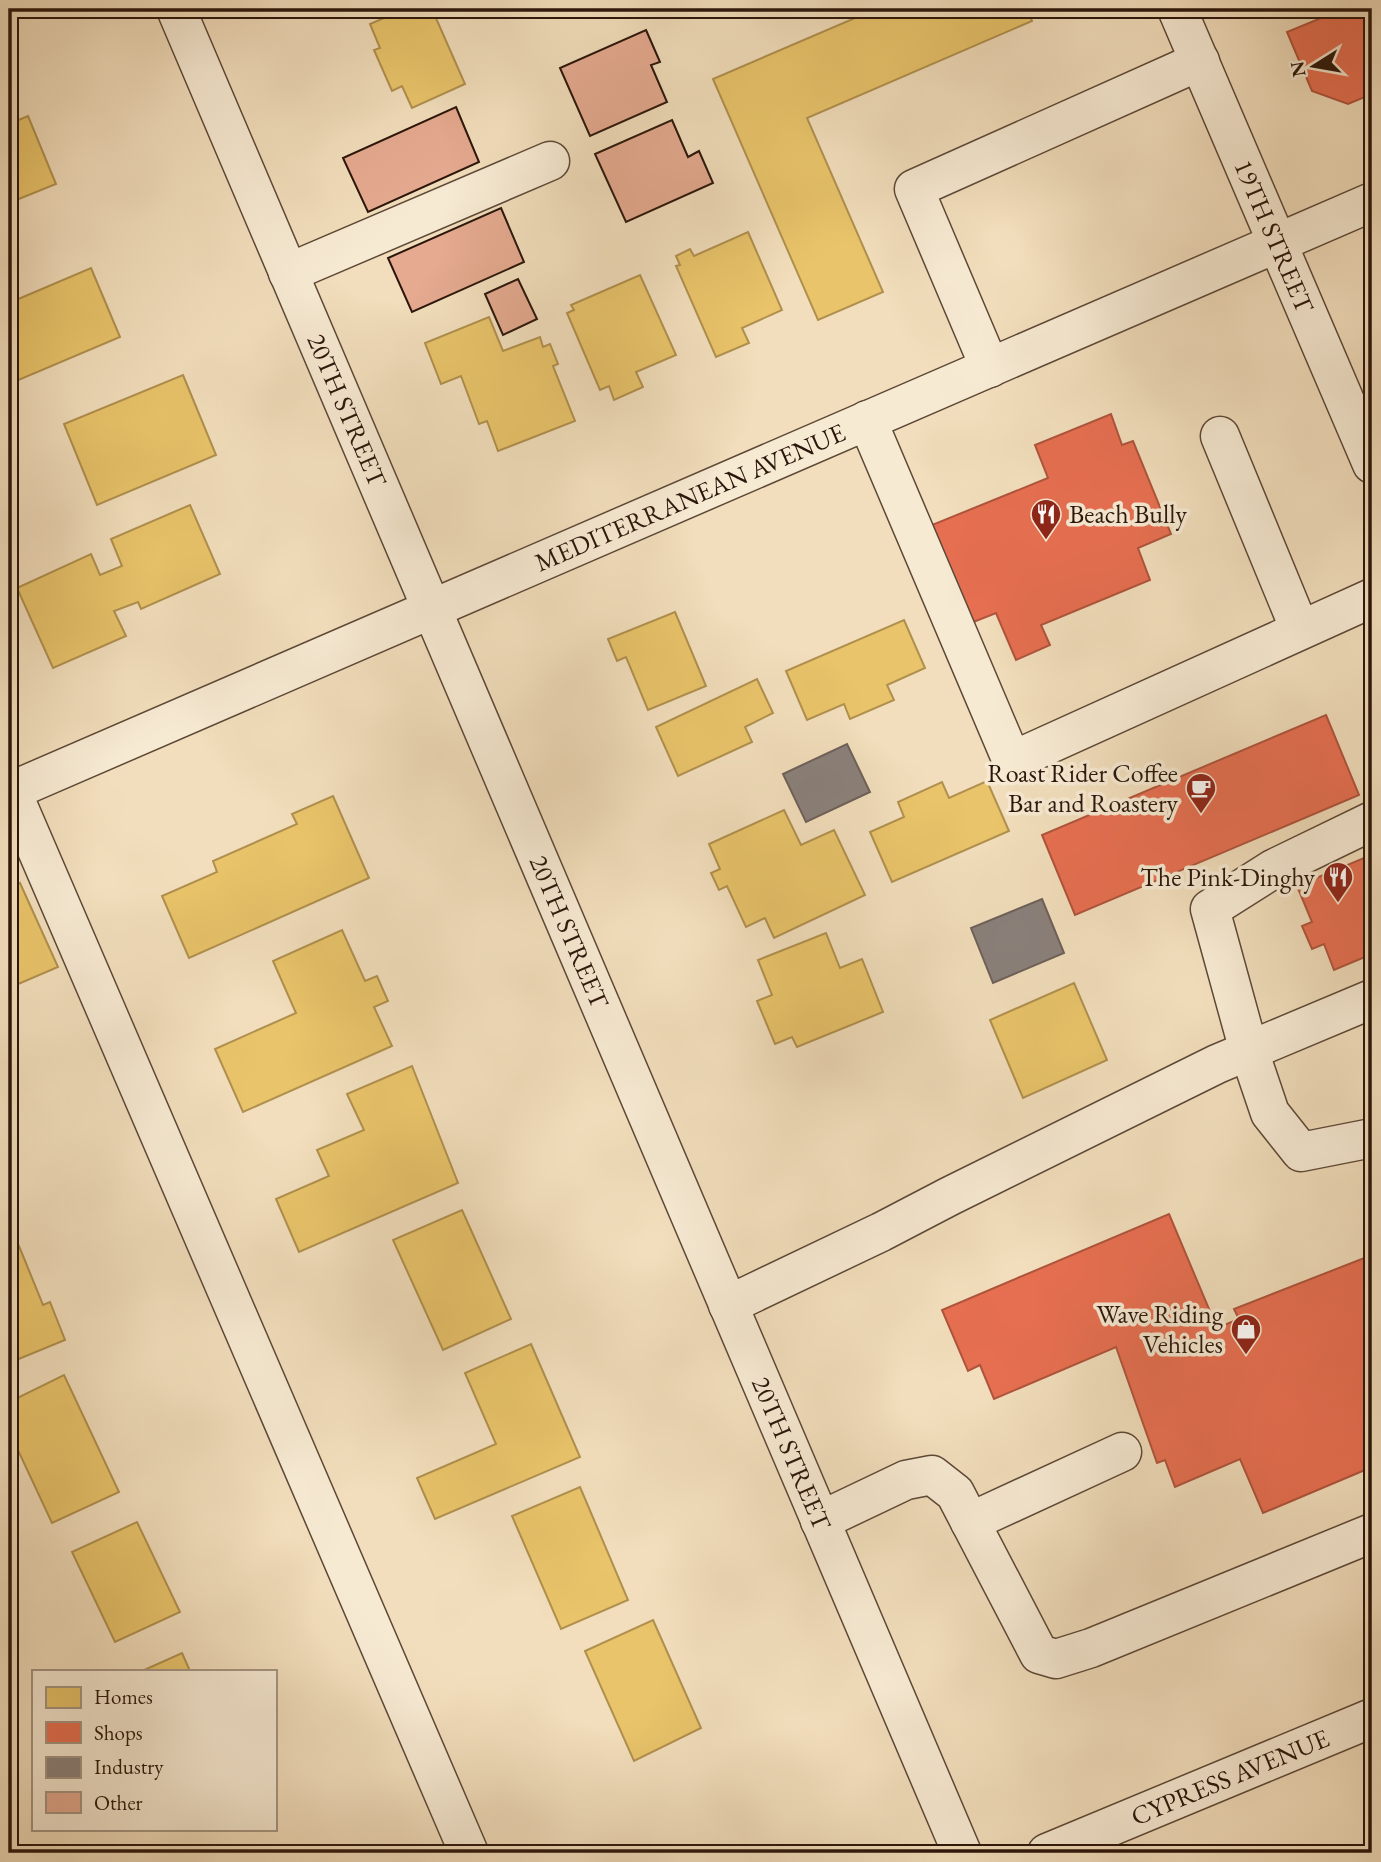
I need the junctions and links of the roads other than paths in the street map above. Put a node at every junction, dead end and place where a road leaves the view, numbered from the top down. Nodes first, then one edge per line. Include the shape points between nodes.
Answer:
1 (176, 9) edge
2 (1177, 9) edge
3 (1200, 61) junction
4 (550, 161) dead end
5 (1372, 202) edge
6 (1278, 243) junction
7 (288, 273) junction
8 (990, 368) junction
9 (867, 420) junction
10 (1220, 436) dead end
11 (1372, 464) edge
12 (1372, 598) edge
13 (432, 608) junction
14 (1300, 630) junction
15 (10, 789) edge
16 (1372, 821) edge
17 (1372, 999) edge
18 (1249, 1051) junction
19 (1372, 1138) edge
20 (728, 1305) junction
21 (1122, 1452) dead end
22 (820, 1521) junction
23 (971, 1522) junction
24 (1372, 1533) edge
25 (1372, 1718) edge
26 (469, 1853) edge
27 (962, 1853) edge
28 (1047, 1853) edge

1 - 7 street, 20TH STREET
2 - 3 street, 19TH STREET
3 - 6 street, 19TH STREET
3 - 8 street via 914,189
4 - 7 street
5 - 6 street, MEDITERRANEAN AVENUE
6 - 8 street, MEDITERRANEAN AVENUE
6 - 11 street, 19TH STREET
7 - 13 street, 20TH STREET
8 - 9 street, MEDITERRANEAN AVENUE
9 - 13 street, MEDITERRANEAN AVENUE
9 - 14 street via 1012,761
10 - 14 street
12 - 14 street
13 - 15 street, MEDITERRANEAN AVENUE
13 - 20 street, 20TH STREET
15 - 26 street
16 - 18 street via 1273,869 1210,909
17 - 18 street
18 - 19 street via 1270,1113 1301,1152
18 - 20 street
20 - 22 street, 20TH STREET
21 - 23 street
22 - 23 street via 905,1480 933,1475 955,1493
22 - 27 street, 20TH STREET
23 - 24 street via 1039,1654 1056,1659
25 - 28 street, CYPRESS AVENUE

